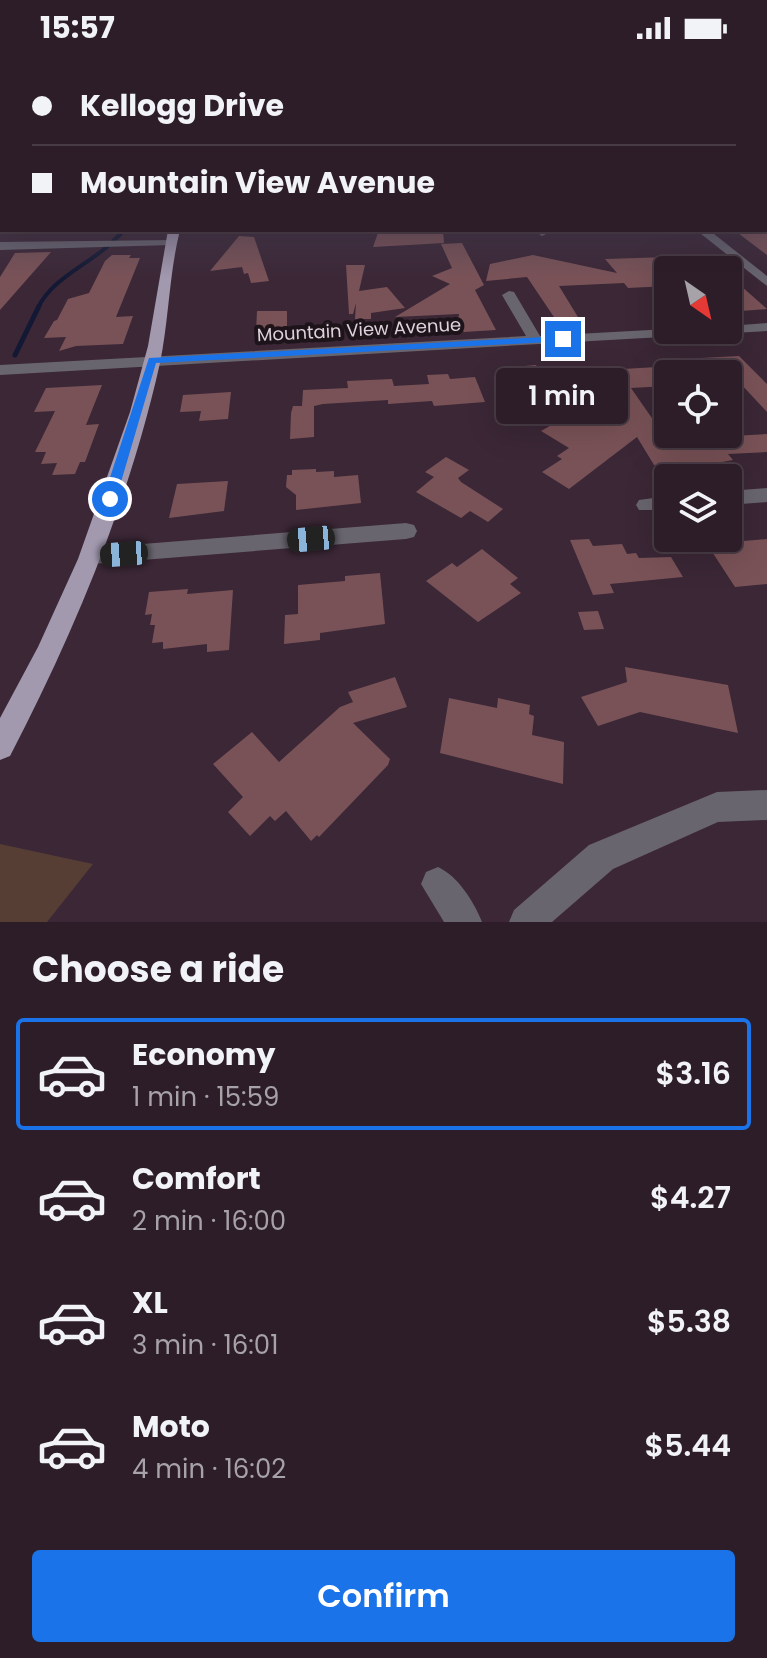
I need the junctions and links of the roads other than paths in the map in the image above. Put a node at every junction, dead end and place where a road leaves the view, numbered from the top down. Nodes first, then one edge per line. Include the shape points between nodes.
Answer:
1 (704, 232) edge
2 (172, 236) edge
3 (0, 246) edge
4 (767, 282) edge
5 (509, 295) dead end
6 (767, 327) edge
7 (742, 329) edge
8 (654, 334) edge
9 (536, 341) junction
10 (152, 360) junction
11 (0, 370) edge
12 (767, 495) edge
13 (742, 497) edge
14 (654, 504) edge
15 (646, 505) dead end
16 (406, 531) dead end
17 (92, 556) junction
18 (0, 746) edge
19 (767, 805) edge
20 (438, 884) dead end
21 (465, 922) edge
22 (526, 922) edge

1 - 4 street
2 - 3 street
2 - 10 main road
5 - 9 street
6 - 7 street
8 - 9 street, Mountain View Avenue
9 - 10 street, Mountain View Avenue
10 - 11 street, Mountain View Avenue
10 - 17 main road
12 - 13 street
14 - 15 street
16 - 17 street
17 - 18 main road via 66,620
19 - 22 street via 717,807 601,857
20 - 21 street

